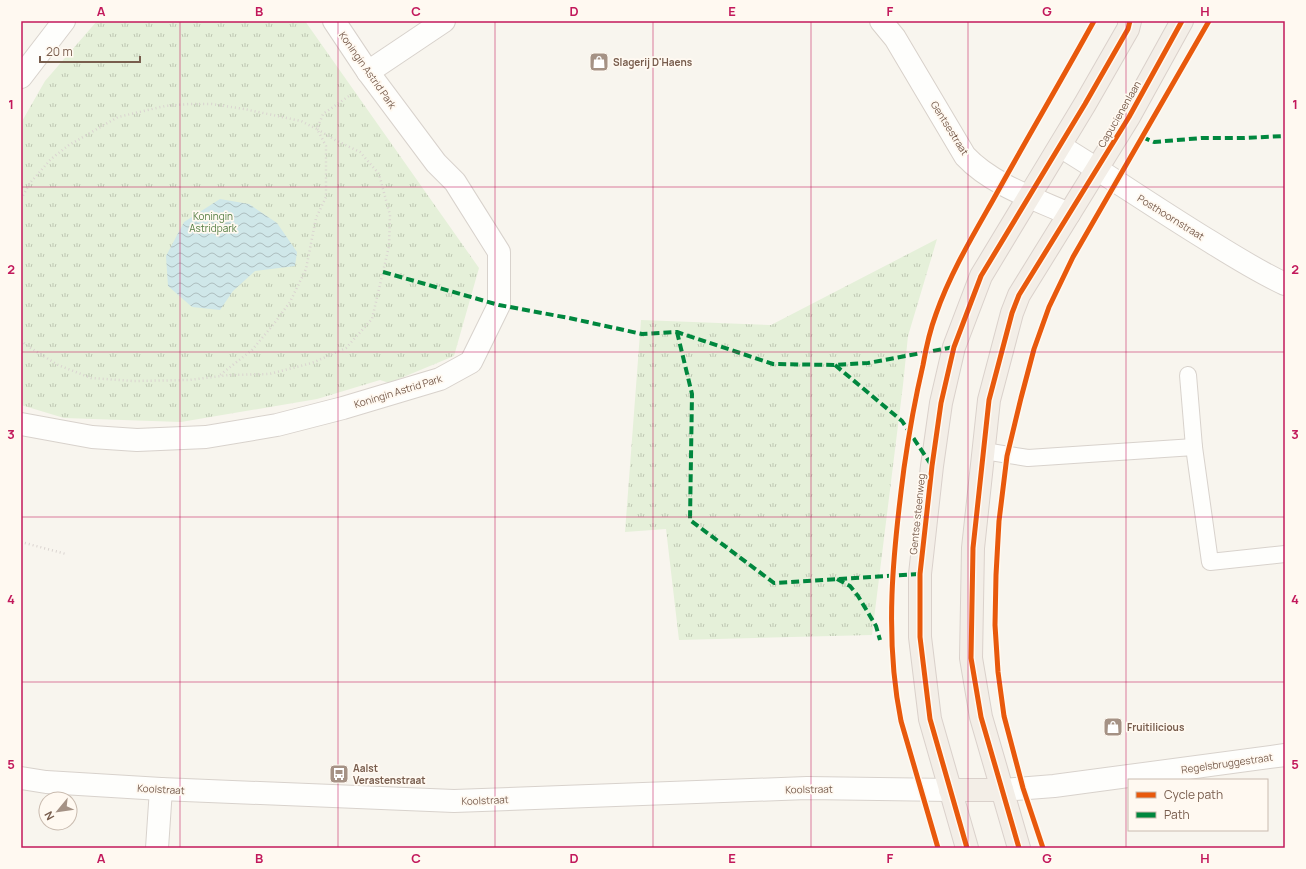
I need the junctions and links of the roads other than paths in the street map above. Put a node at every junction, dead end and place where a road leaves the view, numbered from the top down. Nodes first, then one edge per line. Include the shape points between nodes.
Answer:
1 (64, 21) edge
2 (334, 21) edge
3 (444, 21) edge
4 (881, 21) edge
5 (1130, 21) edge
6 (1182, 21) edge
7 (368, 72) junction
8 (21, 77) edge
9 (1060, 146) junction
10 (1097, 168) junction
11 (1029, 197) junction
12 (1069, 214) junction
13 (1285, 284) edge
14 (1188, 375) dead end
15 (21, 424) edge
16 (1194, 447) junction
17 (984, 451) junction
18 (1285, 554) edge
19 (1285, 755) edge
20 (21, 778) edge
21 (162, 790) junction
22 (950, 790) junction
23 (1002, 790) junction
24 (157, 848) edge
25 (967, 848) edge
26 (1019, 848) edge

1 - 8 street
2 - 7 street, Koningin Astrid Park
3 - 7 street
4 - 11 street, Gentsestraat via 896,38 965,156 997,180
5 - 9 main road via 1128,29
6 - 10 main road, Capucienenlaan via 1129,117
7 - 15 street, Koningin Astrid Park via 436,163 455,182 499,252 499,305 471,362 440,379 343,408 277,425 206,437 130,440 92,437
9 - 10 street, Posthoornstraat
9 - 11 main road
10 - 12 main road, Capucienenlaan
10 - 13 street, Posthoornstraat via 1157,209 1262,273
11 - 12 street, Gentsestraat
11 - 22 main road, Gentse steenweg via 981,276 954,347 941,403 932,466 920,574 920,637 930,719
12 - 17 main road via 1019,295 1012,313 989,400
14 - 16 lane
16 - 17 lane via 1028,458
16 - 18 lane via 1210,562
17 - 23 main road via 973,548 971,658 981,717
19 - 23 street, Regelsbruggestraat via 1054,786
20 - 21 street, Koolstraat
21 - 22 street, Koolstraat via 454,801 807,788
21 - 24 street
22 - 23 main road
22 - 25 main road, Gentse steenweg
23 - 26 main road

